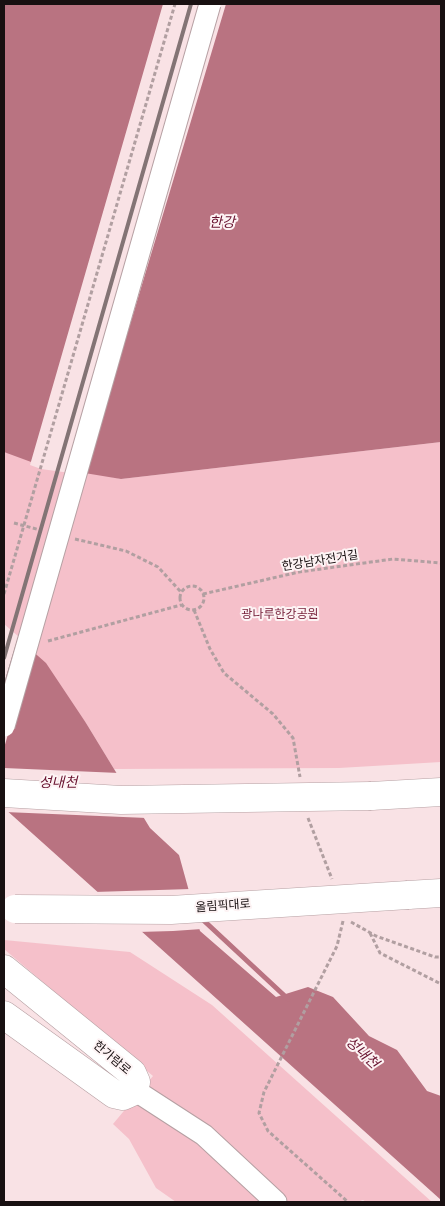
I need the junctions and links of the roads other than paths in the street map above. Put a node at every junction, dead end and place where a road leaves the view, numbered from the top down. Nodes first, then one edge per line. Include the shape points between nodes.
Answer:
1 (210, 4) edge
2 (4, 726) edge
3 (441, 792) edge
4 (4, 793) edge
5 (441, 893) edge
6 (9, 908) edge
7 (4, 969) edge
8 (4, 1015) edge
9 (133, 1090) junction
10 (276, 1202) edge

1 - 2 street, bridge
3 - 4 main road, bridge via 121,800
5 - 6 main road, 올림픽대로, bridge via 171,910
7 - 9 main road, 한가람로 via 132,1073 136,1082
8 - 9 main road, 한가람로 via 114,1094 128,1095
9 - 10 street via 204,1135

